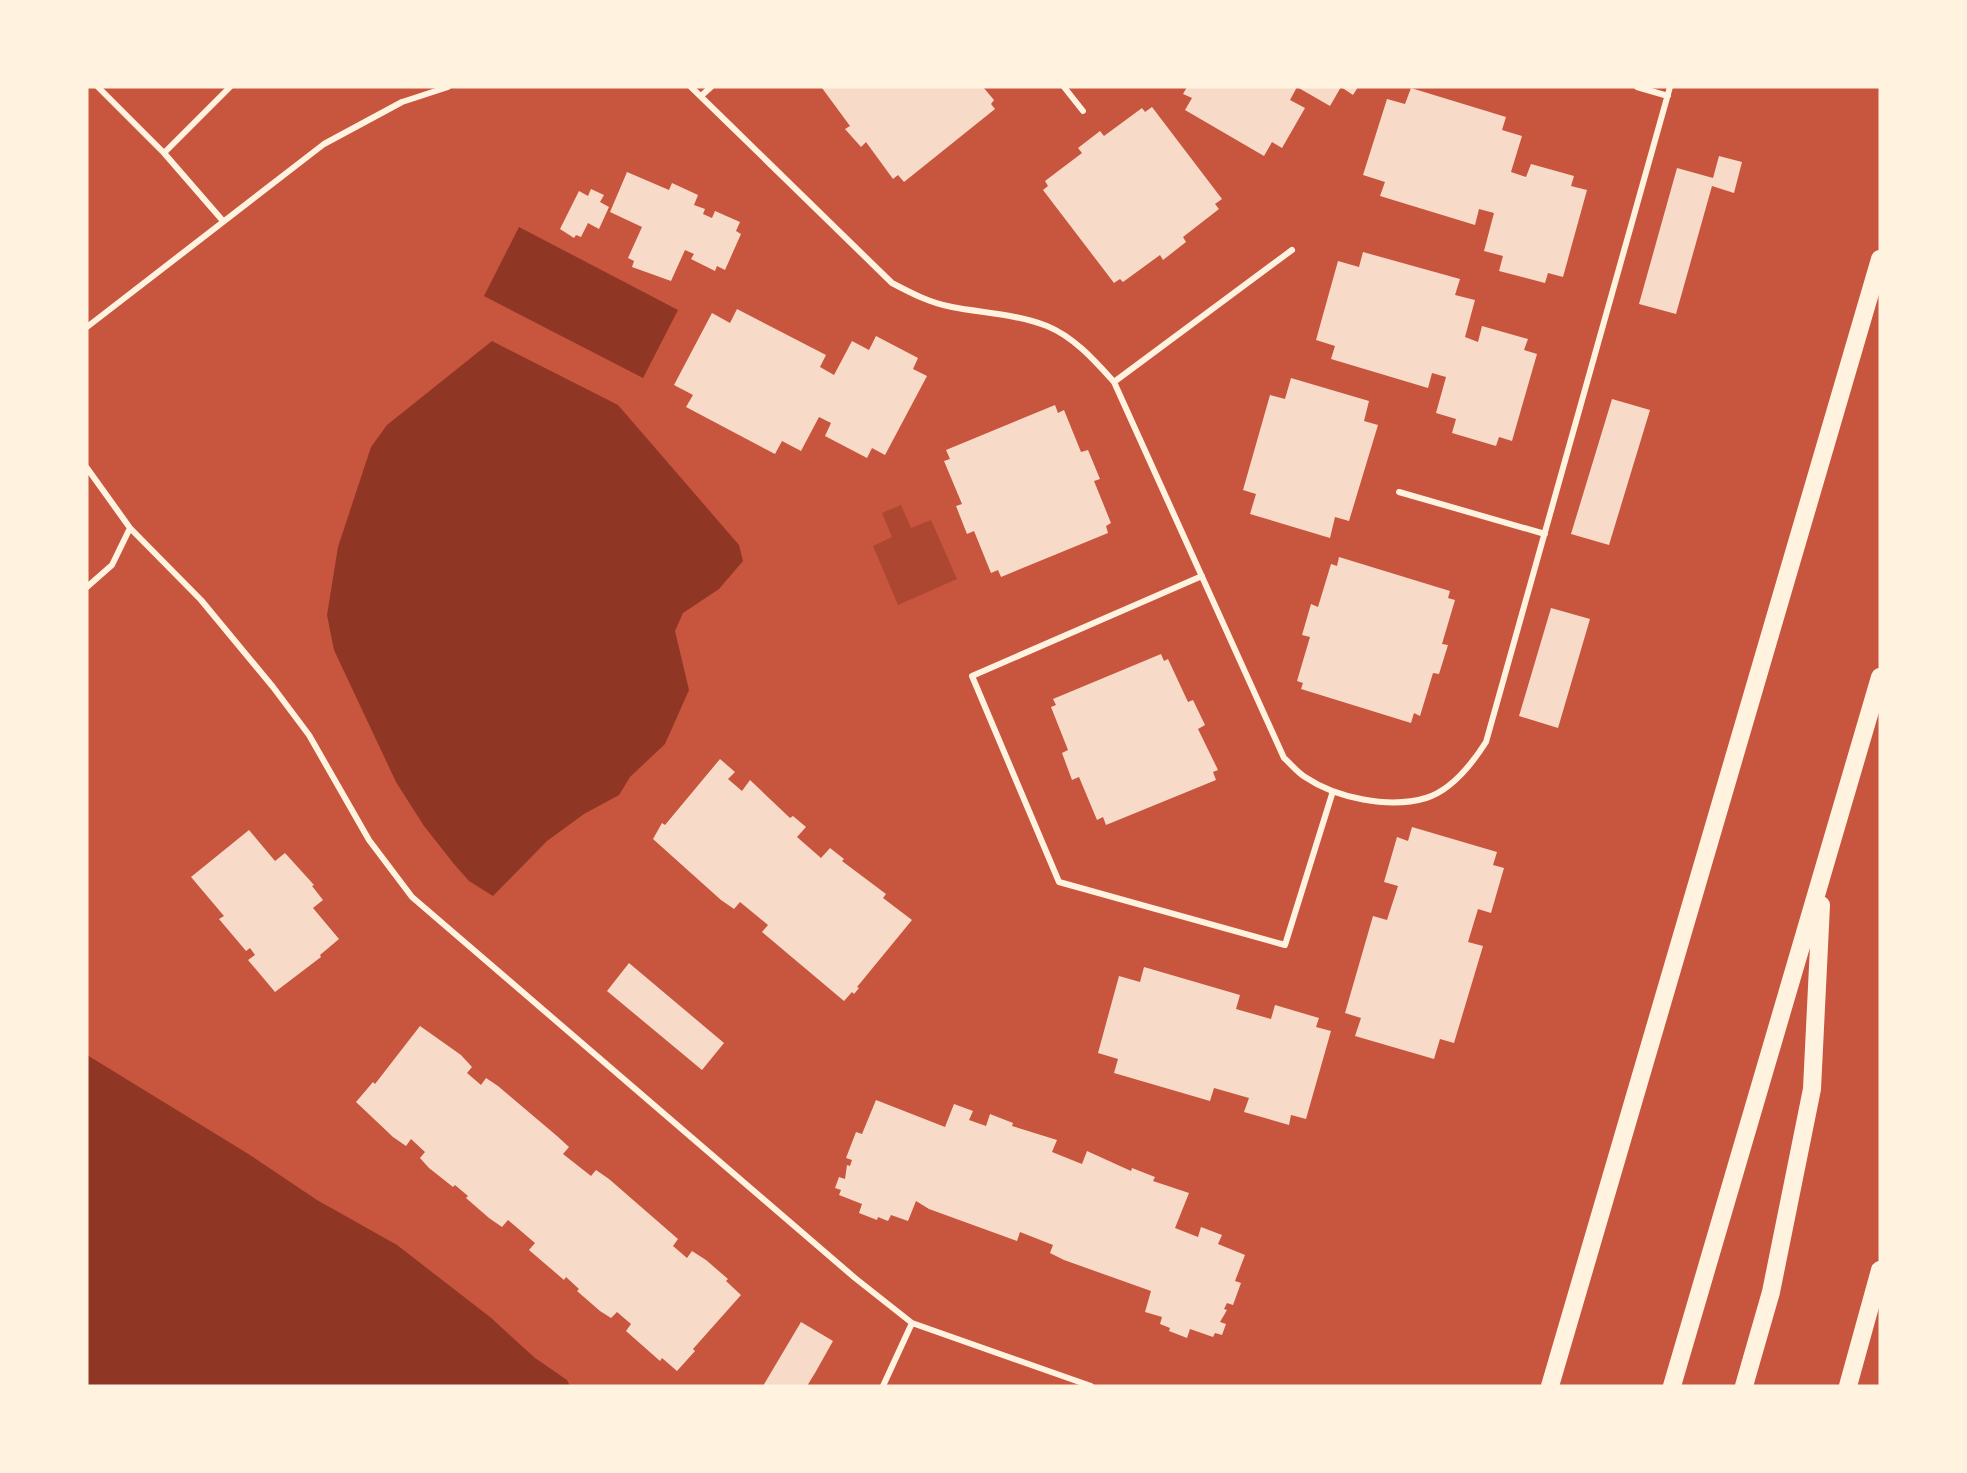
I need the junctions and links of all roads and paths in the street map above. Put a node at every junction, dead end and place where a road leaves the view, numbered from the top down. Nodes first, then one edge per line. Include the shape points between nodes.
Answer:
1 (98, 87) edge
2 (230, 87) edge
3 (448, 87) edge
4 (691, 87) edge
5 (711, 87) edge
6 (1064, 87) edge
7 (1637, 87) edge
8 (1670, 87) edge
9 (700, 96) junction
10 (1668, 96) junction
11 (1083, 111) dead end
12 (164, 153) junction
13 (223, 221) junction
14 (1292, 250) dead end
15 (1880, 259) edge
16 (87, 327) edge
17 (1114, 382) junction
18 (87, 468) edge
19 (1399, 492) dead end
20 (130, 528) junction
21 (1545, 534) junction
22 (1202, 576) junction
23 (87, 587) edge
24 (1880, 677) edge
25 (1333, 790) junction
26 (1823, 874) junction
27 (1880, 1270) edge
28 (912, 1323) junction
29 (883, 1386) edge
30 (1091, 1386) edge
31 (1550, 1386) edge
32 (1672, 1386) edge
33 (1744, 1386) edge
34 (1848, 1386) edge

1 - 12 street
2 - 12 street
3 - 13 street via 402,102 324,144
4 - 9 street
5 - 9 street
6 - 11 street
7 - 10 street
8 - 10 street
9 - 17 street via 892,283 951,307 1048,326 1089,354
10 - 21 street
12 - 13 street
13 - 16 street
14 - 17 street
15 - 31 highway
17 - 22 street
18 - 20 street
19 - 21 street
20 - 23 street via 112,565
20 - 28 street via 201,600 273,687 309,735 369,840 412,897
21 - 25 street via 1486,742 1473,763 1427,798 1388,803
22 - 25 street via 1284,759 1305,777
22 - 25 street via 972,676 1059,882 1285,945
24 - 26 highway
26 - 32 highway
26 - 33 highway via 1812,1089 1771,1292
27 - 34 highway
28 - 29 street
28 - 30 street

